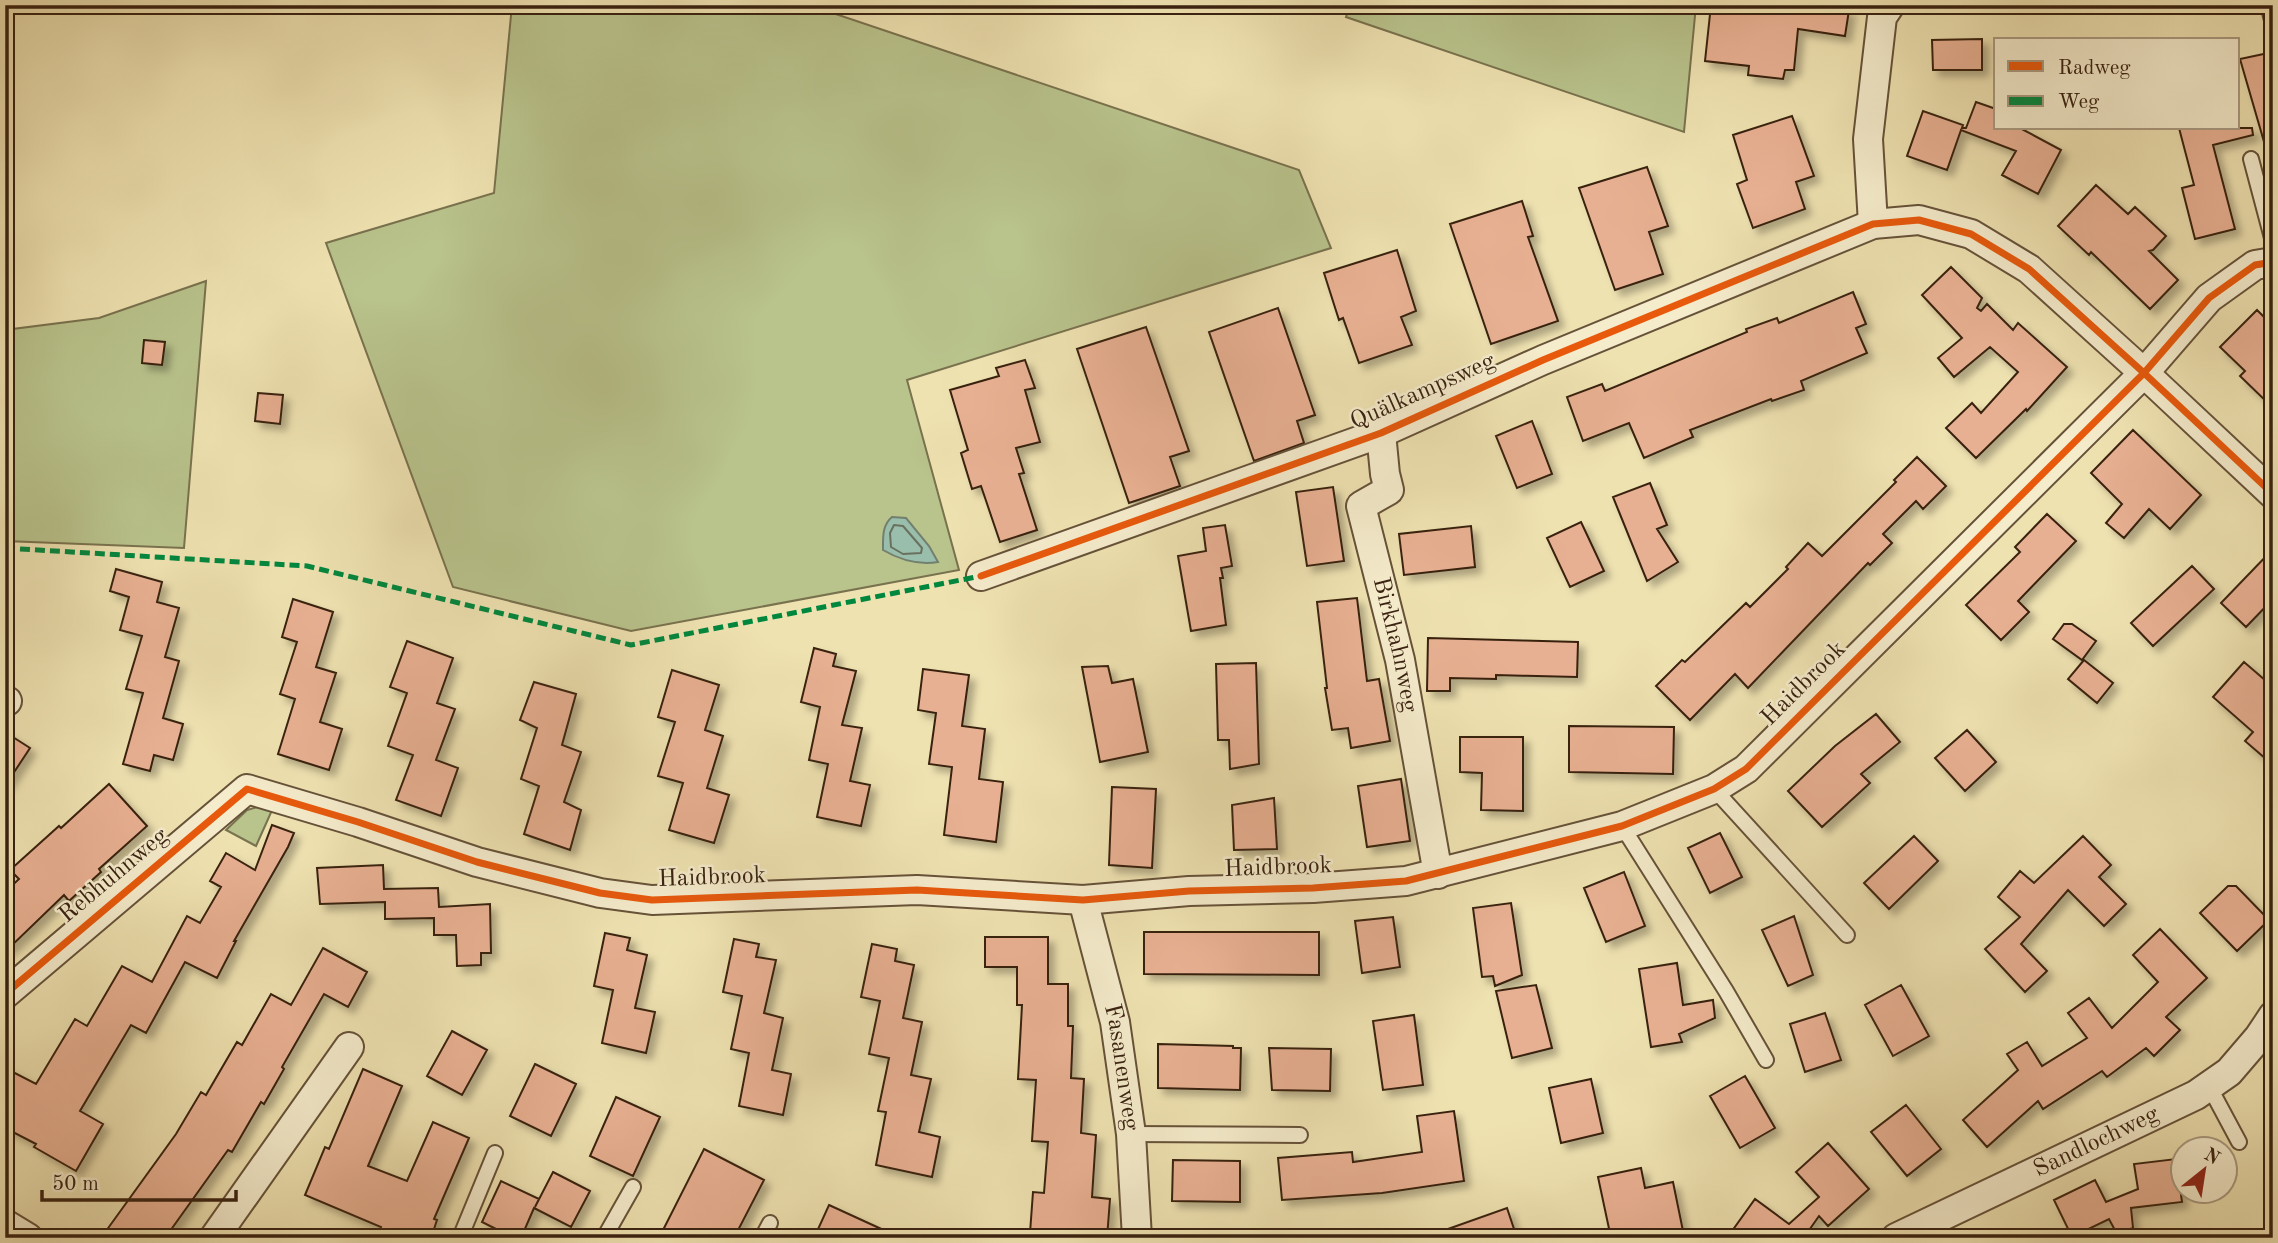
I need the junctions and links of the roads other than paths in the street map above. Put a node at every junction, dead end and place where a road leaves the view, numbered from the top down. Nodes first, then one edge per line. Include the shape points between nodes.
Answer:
1 (1890, 5) edge
2 (2267, 5) edge
3 (2273, 24) edge
4 (2251, 159) dead end
5 (1873, 224) junction
6 (2273, 242) edge
7 (2273, 262) edge
8 (2144, 373) junction
9 (1381, 433) junction
10 (2273, 494) edge
11 (981, 576) dead end
12 (247, 789) joint
13 (1714, 789) junction
14 (1622, 826) junction
15 (1438, 874) junction
16 (1083, 900) junction
17 (1847, 935) dead end
18 (5, 994) edge
19 (2273, 1016) edge
20 (349, 1047) dead end
21 (1766, 1060) dead end
22 (2209, 1086) junction
23 (1131, 1134) junction
24 (2235, 1134) edge
25 (1300, 1135) dead end
26 (495, 1153) dead end
27 (632, 1187) dead end
28 (770, 1223) dead end
29 (5, 1224) edge
30 (27, 1238) edge
31 (214, 1238) edge
32 (460, 1238) edge
33 (604, 1238) edge
34 (762, 1238) edge
35 (1137, 1238) edge
36 (1896, 1238) edge

1 - 5 street via 1882,17 1867,139
2 - 3 lane
4 - 6 lane
5 - 8 street, Quälkampsweg via 1919,219 1971,234 2029,269
5 - 9 street, Quälkampsweg via 1543,360
7 - 8 street, Haidbrook via 2255,265 2209,298
8 - 10 street, Quälkampsweg
8 - 13 street, Haidbrook via 1746,769
9 - 11 street, Quälkampsweg
9 - 15 street, Birkhahnweg via 1389,490 1361,506 1400,660
12 - 16 street, Haidbrook via 477,862 600,893 652,900 916,890
12 - 18 street, Rebhuhnweg
13 - 14 street, Haidbrook
13 - 17 lane
14 - 15 street, Haidbrook
14 - 21 lane
15 - 16 street, Haidbrook via 1340,886
16 - 23 street, Fasanenweg via 1115,1022
19 - 22 street, Sandlochweg via 2229,1072
20 - 31 street
22 - 24 lane
22 - 36 street, Sandlochweg
23 - 25 lane
23 - 35 street, Fasanenweg
26 - 32 lane
27 - 33 lane
28 - 34 lane
29 - 30 street

